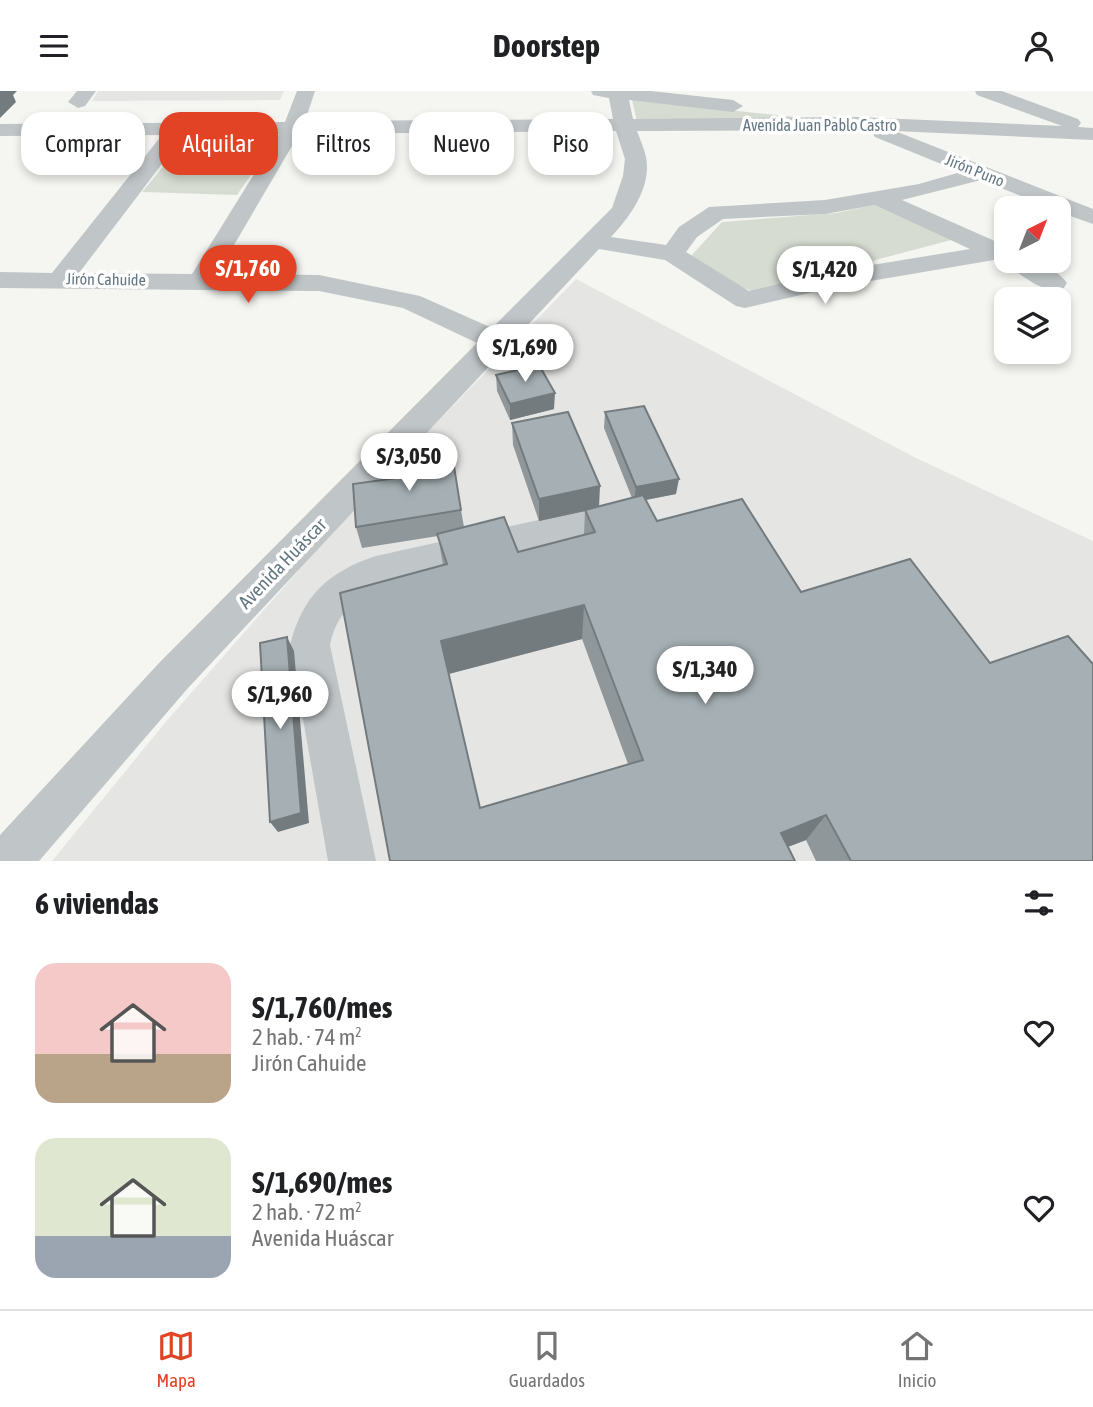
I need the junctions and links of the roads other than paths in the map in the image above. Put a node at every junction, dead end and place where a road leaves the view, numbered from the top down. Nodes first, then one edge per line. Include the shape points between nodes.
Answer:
1 (306, 91) edge
2 (984, 91) edge
3 (616, 100) edge
4 (298, 112) edge
5 (395, 118) edge
6 (856, 123) junction
7 (159, 127) edge
8 (292, 129) edge
9 (0, 130) edge
10 (1093, 133) edge
11 (159, 153) edge
12 (981, 173) junction
13 (878, 198) junction
14 (1093, 217) edge
15 (593, 241) junction
16 (994, 250) edge
17 (672, 254) junction
18 (994, 258) edge
19 (1037, 273) edge
20 (61, 279) junction
21 (0, 280) edge
22 (201, 281) junction
23 (1054, 283) dead end
24 (496, 341) junction
25 (628, 514) edge
26 (8, 861) edge
27 (352, 861) edge

1 - 4 street
2 - 10 street
3 - 5 street, Avenida Juan Pablo Castro
3 - 6 street via 795,113
3 - 6 street, Avenida Juan Pablo Castro via 789,125
3 - 15 street, Avenida Huáscar via 636,159 634,176 623,210
6 - 10 street, Avenida Juan Pablo Castro
6 - 12 street, Jirón Puno
7 - 9 street, Avenida Juan Pablo Castro
8 - 22 street
11 - 20 street
12 - 13 street
12 - 14 street, Jirón Puno
13 - 16 street
13 - 17 street via 825,207 717,212 688,232
15 - 17 street
15 - 24 street, Avenida Huáscar
17 - 18 street via 745,300 835,279
19 - 23 street
20 - 21 street, Jirón Cahuide
20 - 22 street, Jirón Cahuide
22 - 24 street, Jirón Cahuide via 318,283 411,302
24 - 26 street, Avenida Huáscar via 174,675
25 - 27 street via 376,571 327,601 314,621 310,645

